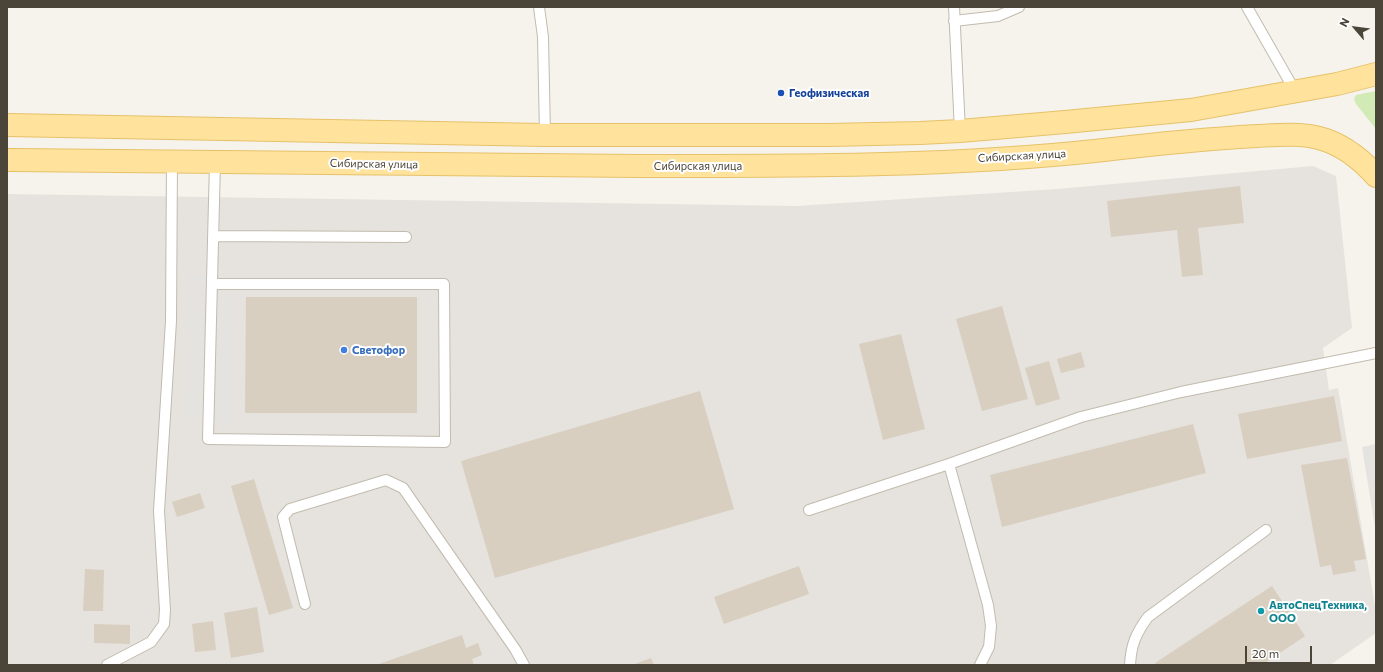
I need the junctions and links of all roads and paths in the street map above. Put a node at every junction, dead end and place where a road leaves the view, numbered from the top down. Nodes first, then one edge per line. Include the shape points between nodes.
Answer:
1 (539, 7) edge
2 (954, 7) edge
3 (1019, 7) edge
4 (1247, 7) edge
5 (954, 21) junction
6 (1376, 74) edge
7 (1295, 91) junction
8 (7, 125) edge
9 (960, 131) junction
10 (545, 134) junction
11 (7, 160) edge
12 (172, 162) junction
13 (215, 162) junction
14 (1376, 176) edge
15 (213, 236) junction
16 (406, 237) dead end
17 (212, 284) junction
18 (1376, 353) edge
19 (949, 464) junction
20 (809, 510) dead end
21 (1266, 530) dead end
22 (305, 604) dead end
23 (107, 665) edge
24 (524, 665) edge
25 (980, 665) edge
26 (1130, 665) edge

1 - 10 lane via 543,37
2 - 5 lane
3 - 5 lane via 998,16
4 - 7 lane
5 - 9 lane
6 - 7 main road
7 - 9 main road via 1190,110
8 - 10 main road
9 - 10 main road via 828,135
11 - 12 main road, Сибирская улица
12 - 13 main road, Сибирская улица
12 - 23 lane via 171,321 159,511 164,624 150,642
13 - 14 main road, Сибирская улица via 832,166 1064,154 1196,140 1304,135 1348,150
13 - 15 lane
15 - 16 lane
15 - 17 lane
17 - 17 lane via 208,439 445,442 444,284
18 - 19 lane via 1182,392 1081,417
19 - 20 lane
19 - 25 lane via 988,605 991,626 989,647
21 - 26 lane via 1148,617 1137,631 1130,652
22 - 24 lane via 283,517 290,509 386,480 404,488

